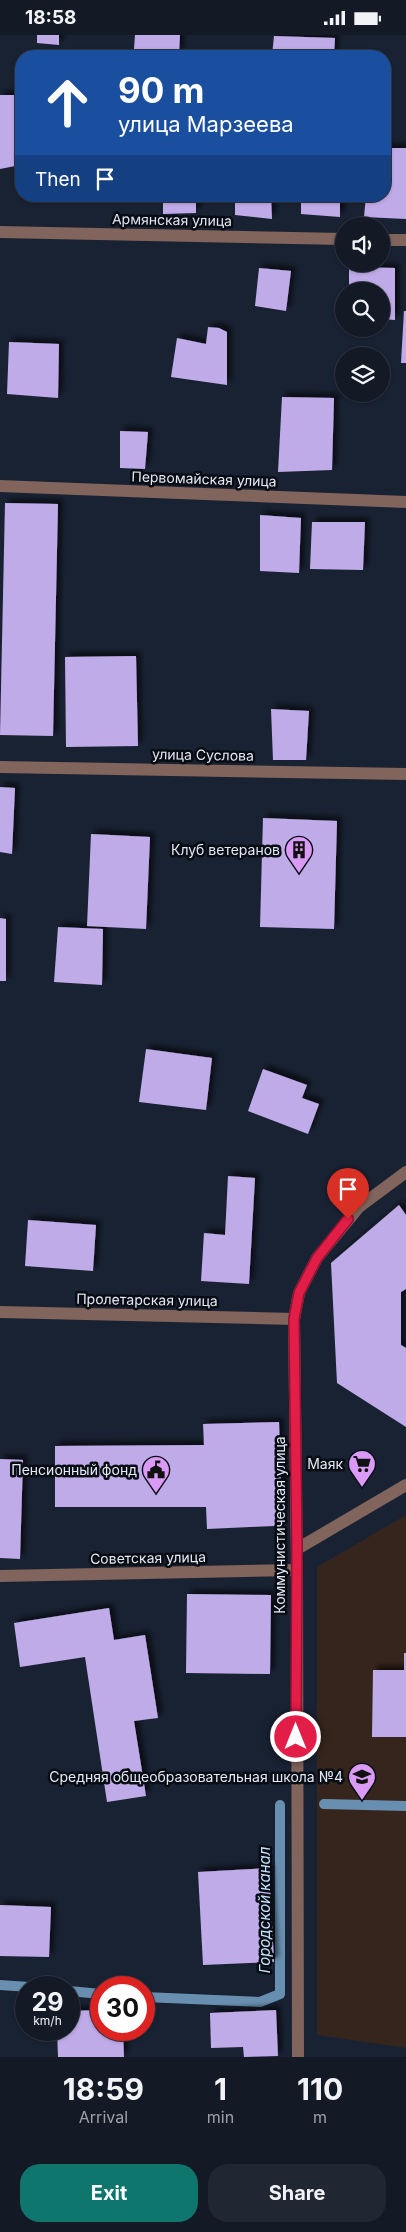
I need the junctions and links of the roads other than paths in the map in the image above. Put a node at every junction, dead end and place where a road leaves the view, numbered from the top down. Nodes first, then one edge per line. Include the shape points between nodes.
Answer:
1 (0, 232) edge
2 (335, 239) edge
3 (390, 240) edge
4 (406, 240) edge
5 (0, 486) edge
6 (406, 502) edge
7 (0, 767) edge
8 (406, 774) edge
9 (406, 1172) edge
10 (0, 1312) edge
11 (294, 1319) junction
12 (406, 1485) edge
13 (297, 1549) junction
14 (297, 1570) junction
15 (0, 1576) edge
16 (298, 2057) edge

1 - 2 street, Армянская улица
3 - 4 street
5 - 6 street, Первомайская улица
7 - 8 street, улица Суслова
9 - 11 street, Коммунистическая улица via 359,1207 317,1258 299,1293
10 - 11 street, Пролетарская улица
11 - 13 street, Коммунистическая улица
12 - 13 street
13 - 14 street, Коммунистическая улица
14 - 15 street, Советская улица
14 - 16 street, Коммунистическая улица

